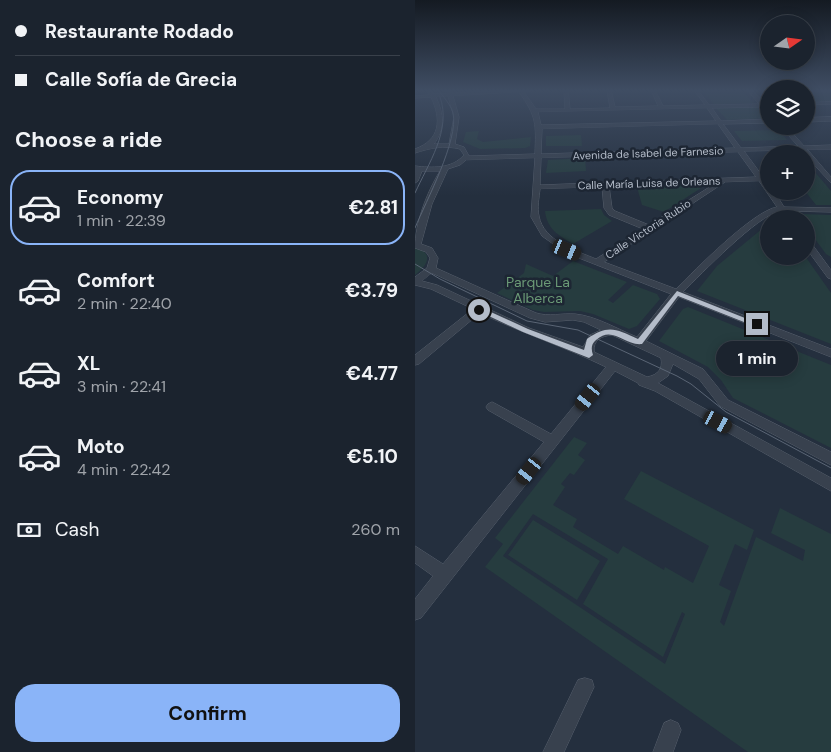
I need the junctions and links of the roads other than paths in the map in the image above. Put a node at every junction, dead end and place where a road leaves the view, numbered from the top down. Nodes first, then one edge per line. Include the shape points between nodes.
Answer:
1 (439, 125) edge
2 (456, 125) edge
3 (608, 125) edge
4 (721, 125) edge
5 (539, 127) joint
6 (791, 135) edge
7 (831, 142) edge
8 (799, 145) edge
9 (808, 145) edge
10 (452, 146) junction
11 (815, 146) edge
12 (760, 147) edge
13 (831, 147) edge
14 (425, 148) junction
15 (738, 148) junction
16 (415, 151) edge
17 (537, 154) junction
18 (467, 155) junction
19 (815, 163) edge
20 (446, 167) junction
21 (416, 168) edge
22 (760, 178) edge
23 (760, 179) edge
24 (725, 180) junction
25 (415, 181) edge
26 (831, 181) edge
27 (605, 185) junction
28 (537, 187) junction
29 (776, 200) edge
30 (783, 209) junction
31 (831, 210) edge
32 (648, 228) junction
33 (416, 245) edge
34 (815, 254) edge
35 (597, 262) junction
36 (821, 262) junction
37 (831, 262) edge
38 (431, 269) junction
39 (831, 276) edge
40 (415, 282) edge
41 (677, 293) junction
42 (479, 310) junction
43 (613, 331) junction
44 (639, 342) junction
45 (831, 353) edge
46 (589, 355) junction
47 (665, 356) junction
48 (415, 361) edge
49 (612, 367) junction
50 (643, 382) junction
51 (492, 407) dead end
52 (553, 441) junction
53 (831, 459) edge
54 (831, 485) edge
55 (415, 554) edge
56 (445, 575) junction
57 (415, 612) edge
58 (585, 687) dead end
59 (671, 730) dead end
60 (553, 752) edge
61 (663, 752) edge

1 - 14 street via 435,138
2 - 10 street
3 - 5 street
4 - 15 street
5 - 17 street
6 - 8 street
7 - 9 street, Avenida de Isabel de Farnesio
10 - 14 street
10 - 18 street via 462,148
11 - 13 street, Avenida de Isabel de Farnesio
12 - 15 street, Avenida de Isabel de Farnesio
14 - 16 street
15 - 17 street, Avenida de Isabel de Farnesio
15 - 22 street
17 - 18 street, Avenida de Isabel de Farnesio
17 - 28 street
18 - 20 street via 459,163
19 - 26 street
20 - 21 street
20 - 33 street via 439,178
21 - 25 street via 419,172
23 - 24 street, Calle María Luisa de Orleans
24 - 27 street, Calle María Luisa de Orleans
24 - 32 street, Calle Victoria Rubio
27 - 28 street, Calle María Luisa de Orleans
27 - 32 street via 608,208 612,213
28 - 35 street via 535,217 543,234 567,250
29 - 30 street
30 - 31 street
30 - 41 street via 764,215 713,257
32 - 35 street, Calle Victoria Rubio
33 - 38 street via 432,254
34 - 36 street
35 - 41 street
36 - 37 street
36 - 39 street
38 - 40 street
38 - 43 street via 533,316 545,319 579,317
40 - 42 street via 434,287
41 - 44 street
41 - 45 street
42 - 46 street
42 - 48 street
43 - 44 street
43 - 46 street via 601,333 590,341
44 - 47 street
46 - 49 street
47 - 50 street via 668,366 664,374
47 - 53 street via 706,377 724,403
49 - 50 street
49 - 52 street
50 - 54 street
51 - 52 street
52 - 56 street
55 - 56 street
56 - 57 street
58 - 60 street
59 - 61 street

